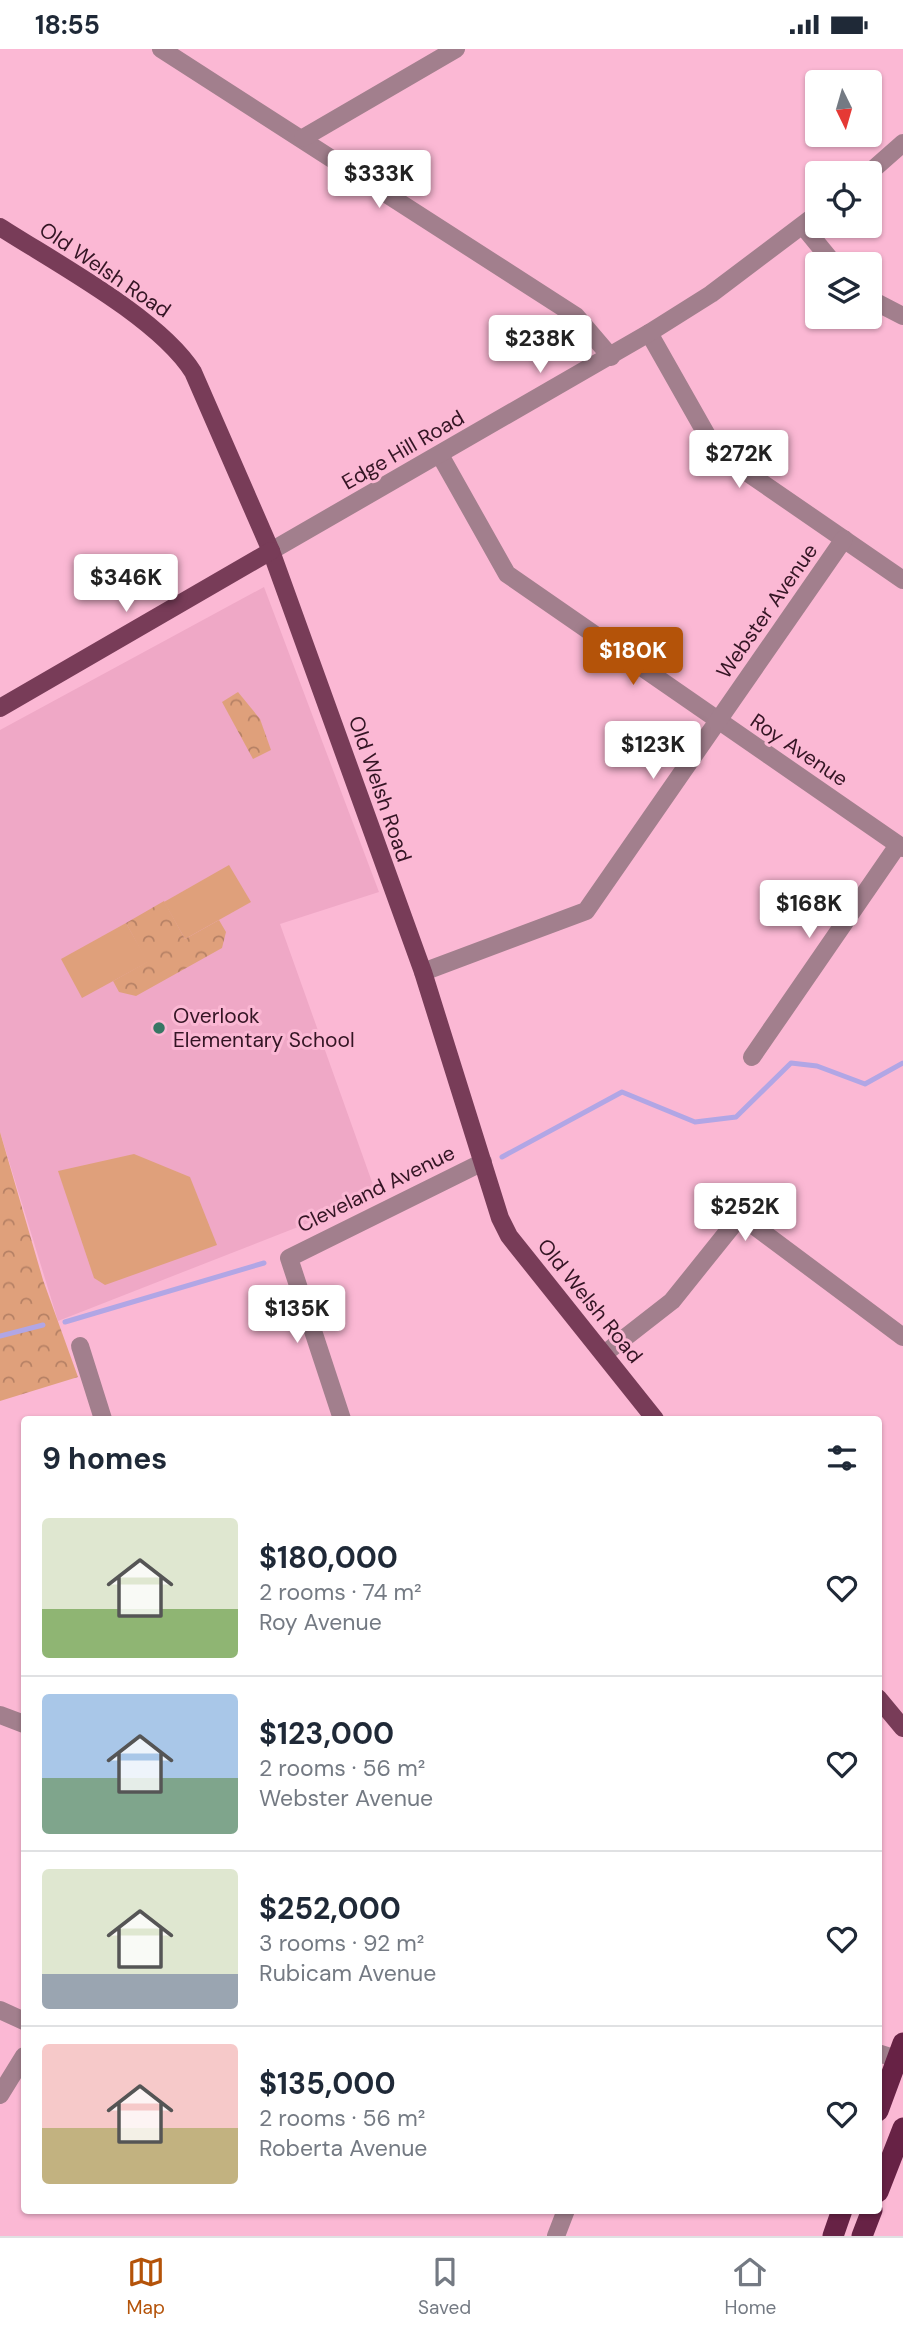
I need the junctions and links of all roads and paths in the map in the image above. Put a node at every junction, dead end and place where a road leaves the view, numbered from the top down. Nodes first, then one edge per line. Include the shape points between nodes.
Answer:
1 (161, 49) edge
2 (456, 49) edge
3 (303, 138) junction
4 (903, 143) edge
5 (882, 162) edge
6 (803, 226) joint
7 (0, 227) edge
8 (824, 252) edge
9 (882, 305) edge
10 (903, 316) edge
11 (649, 333) junction
12 (611, 356) junction
13 (440, 454) junction
14 (844, 539) junction
15 (271, 551) junction
16 (903, 580) edge
17 (0, 708) edge
18 (717, 722) junction
19 (901, 846) edge
20 (423, 972) junction
21 (752, 1057) dead end
22 (483, 1162) junction
23 (903, 1337) edge
24 (80, 1346) dead end
25 (604, 1354) junction
26 (102, 1416) edge
27 (341, 1416) edge
28 (653, 1416) edge
29 (882, 1703) edge
30 (0, 1715) edge
31 (21, 1723) edge
32 (903, 1728) edge
33 (0, 2010) edge
34 (21, 2020) edge
35 (893, 2052) edge
36 (21, 2061) edge
37 (0, 2095) edge
38 (882, 2095) edge
39 (903, 2127) edge
40 (882, 2182) edge
41 (564, 2214) edge
42 (841, 2214) edge
43 (870, 2214) edge
44 (556, 2236) edge
45 (833, 2236) edge
46 (862, 2236) edge

1 - 3 street
2 - 3 street
3 - 12 street via 576,316
4 - 5 street
6 - 8 street
6 - 11 street, Edge Hill Road
7 - 15 main road, Old Welsh Road via 154,328 182,355
9 - 10 street
11 - 12 street, Edge Hill Road
11 - 14 street via 713,446
12 - 13 street, Edge Hill Road
13 - 15 street, Edge Hill Road
13 - 18 street, Roy Avenue via 507,574
14 - 16 street
14 - 18 street, Webster Avenue
15 - 17 main road, Edge Hill Road
15 - 20 main road, Old Welsh Road
18 - 19 street, Roy Avenue
18 - 20 street, Webster Avenue via 586,911
19 - 21 street
20 - 22 main road, Old Welsh Road
22 - 25 main road, Old Welsh Road via 509,1236
22 - 27 street, Cleveland Avenue via 289,1258
23 - 25 street via 745,1219 737,1220 672,1301
24 - 26 street
25 - 28 main road, Old Welsh Road
29 - 32 main road
30 - 31 street
33 - 34 street
35 - 38 highway
36 - 37 street
39 - 40 highway
41 - 44 street
42 - 45 highway
43 - 46 highway

